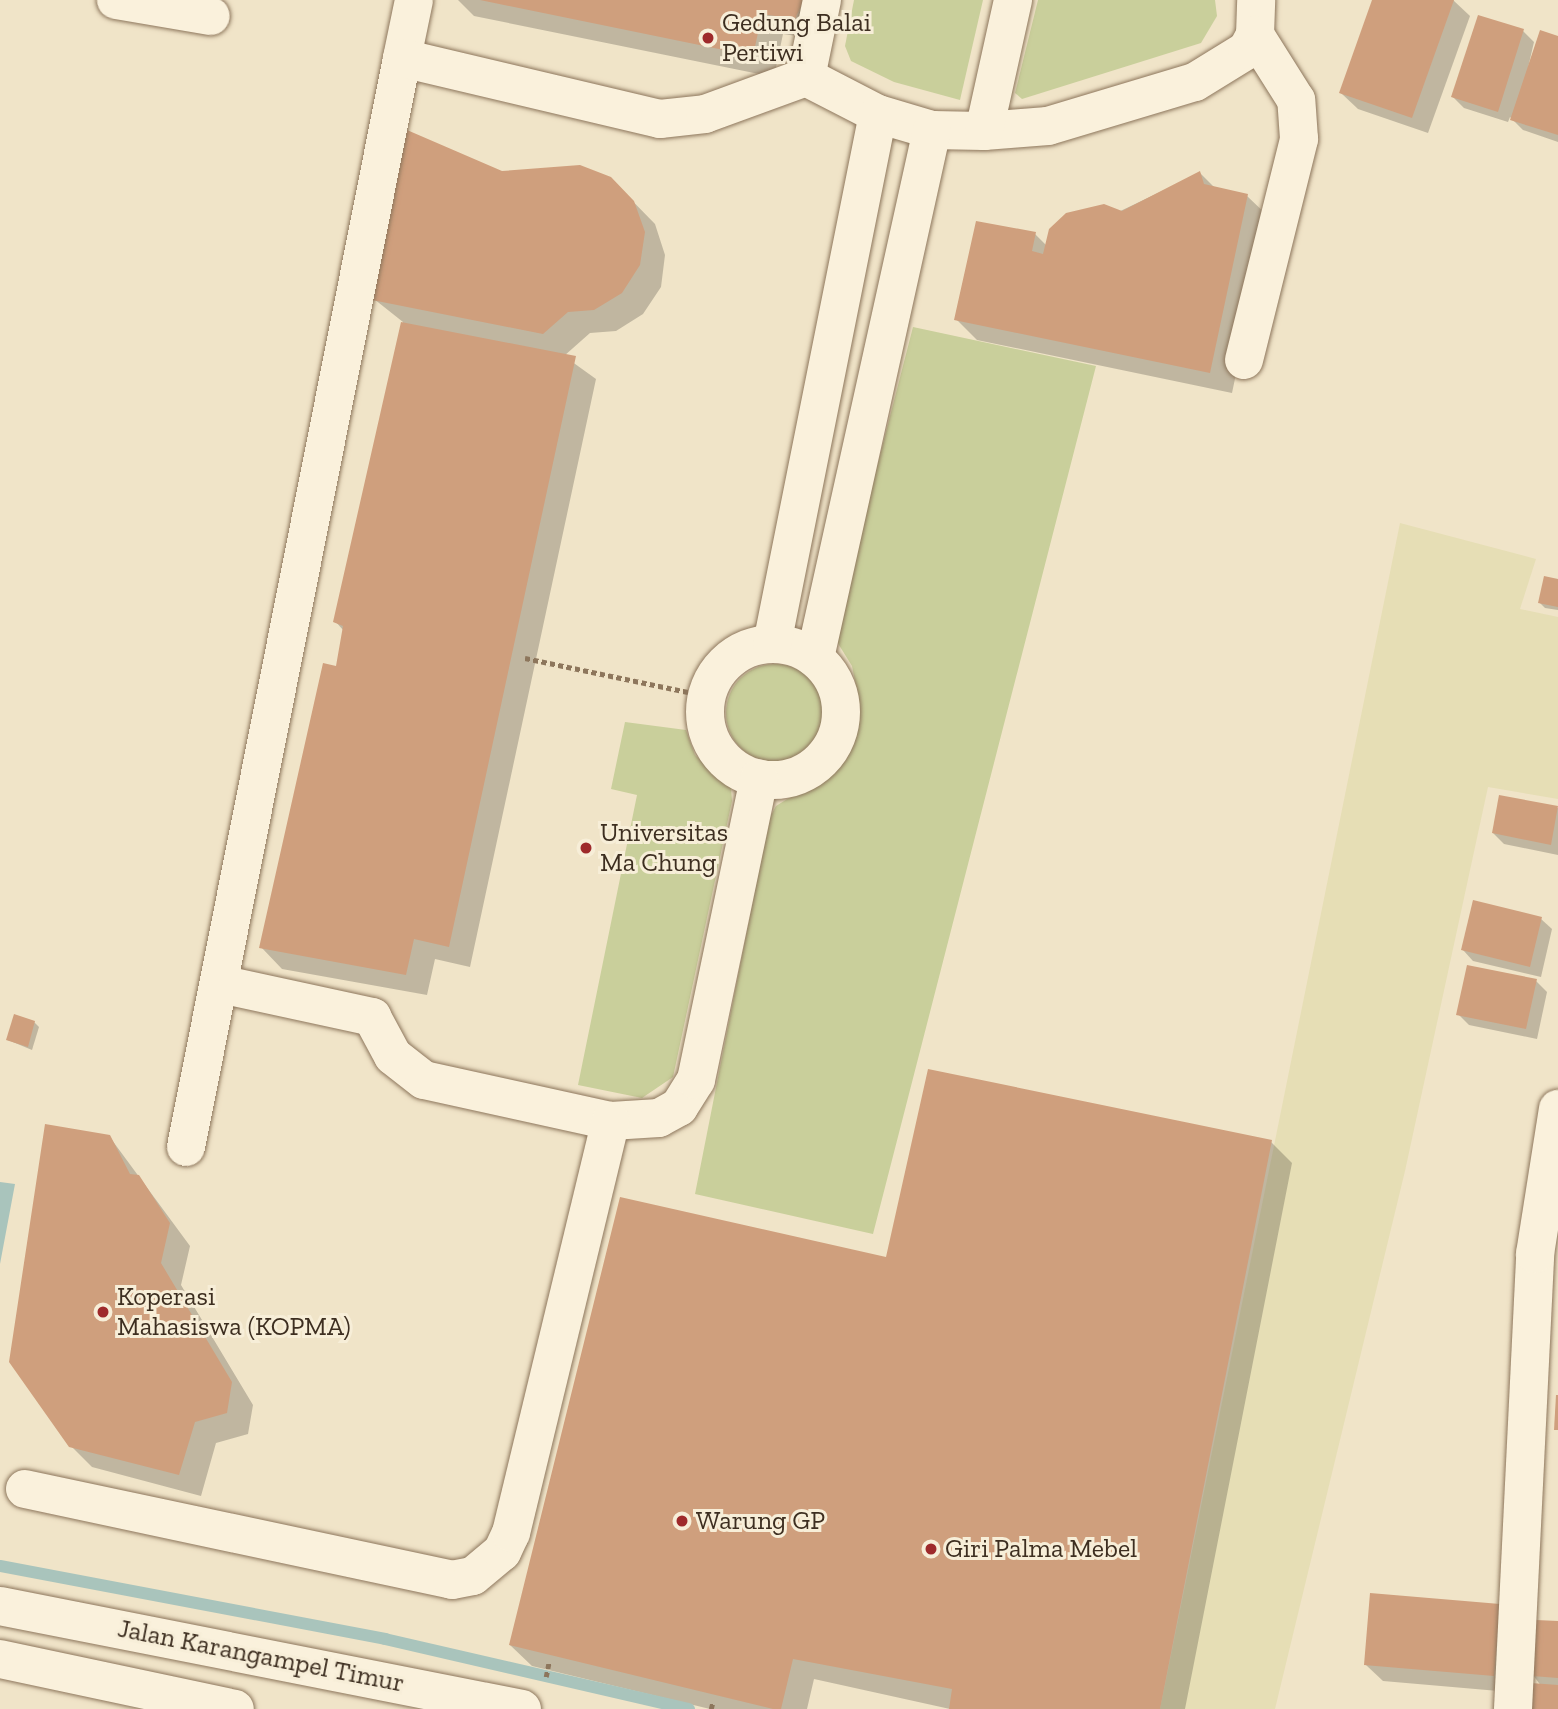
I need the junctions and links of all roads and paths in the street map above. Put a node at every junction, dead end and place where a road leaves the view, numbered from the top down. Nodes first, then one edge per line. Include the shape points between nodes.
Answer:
1 (116, 0) edge
2 (414, 0) edge
3 (822, 0) edge
4 (1013, 0) edge
5 (211, 16) dead end
6 (1255, 17) edge
7 (402, 58) junction
8 (806, 77) junction
9 (878, 114) junction
10 (932, 130) junction
11 (984, 131) junction
12 (1244, 360) dead end
13 (772, 644) junction
14 (525, 658) dead end
15 (815, 658) junction
16 (707, 696) junction
17 (759, 779) junction
18 (220, 984) junction
19 (1558, 1109) edge
20 (611, 1121) junction
21 (186, 1147) dead end
22 (1548, 1224) edge
23 (25, 1489) dead end
24 (0, 1606) edge
25 (0, 1659) edge
26 (550, 1661) dead end
27 (97, 1694) edge
28 (533, 1696) edge
29 (713, 1701) dead end
30 (235, 1709) edge
31 (711, 1709) edge
32 (1513, 1709) edge

1 - 5 street
2 - 7 street
3 - 8 street
4 - 11 street
6 - 11 street via 1247,50 1195,82 1048,125
6 - 12 street via 1296,100 1299,139
7 - 8 street via 660,119 705,114
7 - 18 street
8 - 9 street
9 - 10 street
9 - 13 street
10 - 11 street
10 - 15 street
13 - 15 street
13 - 16 street via 738,654
14 - 16 path
15 - 17 street via 838,687 836,741 812,769
16 - 17 street via 715,749
17 - 20 street via 696,1080 679,1107 659,1118
18 - 20 street via 372,1017 393,1056 424,1080
18 - 21 street
19 - 22 street
20 - 23 street via 511,1533 482,1570 452,1580
22 - 32 street
24 - 28 street, Jalan Karangampel Timur
25 - 27 street, Jalan Karangampel Timur
26 - 28 path
27 - 30 street, Jalan Karangampel Timur
29 - 31 path

